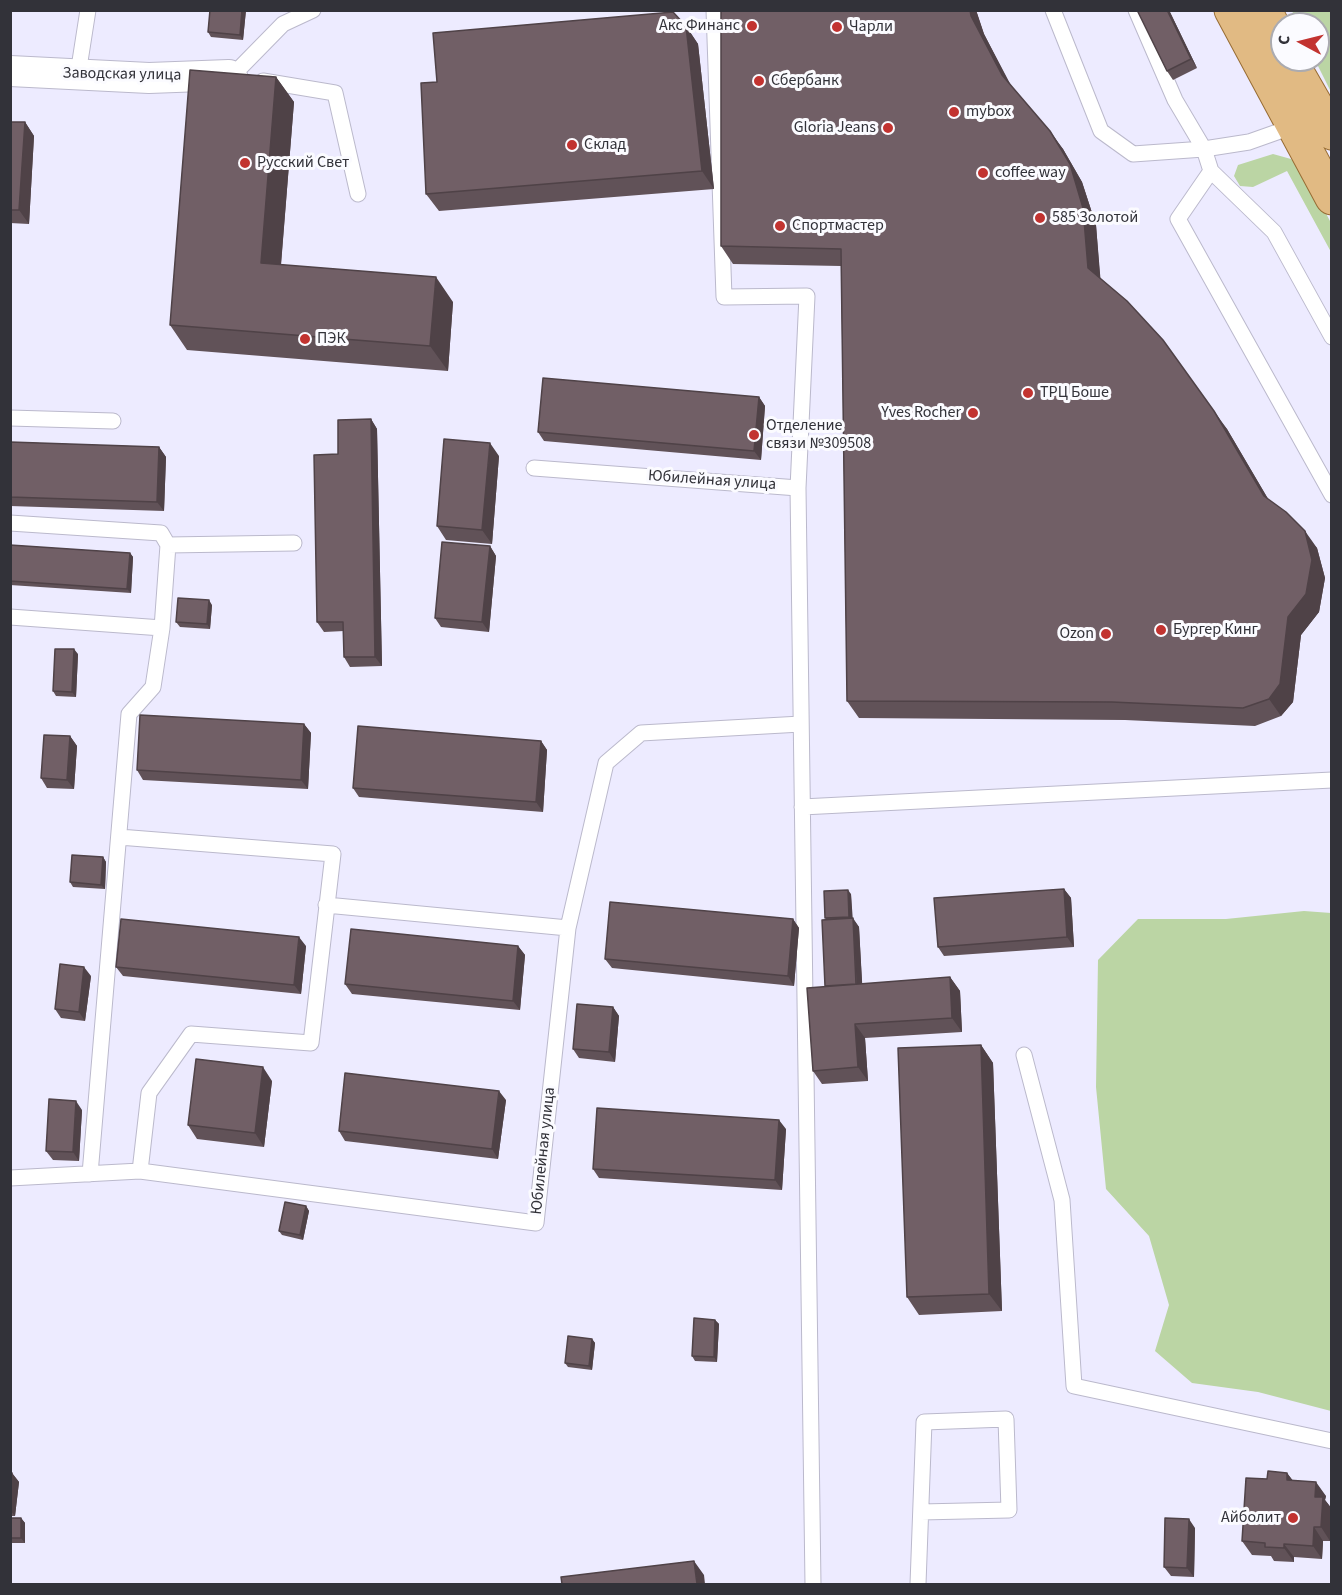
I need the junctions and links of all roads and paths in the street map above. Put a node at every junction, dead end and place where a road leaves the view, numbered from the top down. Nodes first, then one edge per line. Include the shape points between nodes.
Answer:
1 (88, 10) edge
2 (313, 10) edge
3 (714, 10) edge
4 (1053, 10) edge
5 (1136, 10) edge
6 (1231, 10) edge
7 (10, 71) edge
8 (1296, 72) edge
9 (78, 74) junction
10 (233, 75) junction
11 (1320, 122) edge
12 (1204, 149) junction
13 (1211, 171) junction
14 (358, 194) dead end
15 (1332, 198) edge
16 (1332, 337) edge
17 (10, 418) edge
18 (113, 421) dead end
19 (534, 468) dead end
20 (798, 488) junction
21 (1332, 495) edge
22 (10, 523) edge
23 (294, 543) dead end
24 (168, 545) junction
25 (10, 617) edge
26 (162, 628) junction
27 (801, 724) junction
28 (1332, 780) edge
29 (802, 807) junction
30 (119, 837) junction
31 (326, 904) junction
32 (568, 928) junction
33 (1024, 1055) dead end
34 (140, 1171) junction
35 (90, 1174) junction
36 (10, 1178) edge
37 (1332, 1441) edge
38 (921, 1512) junction
39 (813, 1584) edge
40 (918, 1584) edge

1 - 9 lane
2 - 10 lane via 283,24
3 - 20 lane via 724,297 807,296
4 - 12 lane via 1101,131 1133,154
5 - 12 lane via 1175,100
6 - 11 main road
7 - 9 street, Заводская улица
8 - 11 main road
9 - 10 street, Заводская улица via 149,78
10 - 14 lane via 335,93
11 - 12 lane via 1249,142
11 - 15 main road
12 - 13 lane
13 - 16 lane via 1274,232
13 - 21 lane via 1178,219
17 - 18 lane
19 - 20 lane, Юбилейная улица
20 - 27 lane, Юбилейная улица
22 - 24 lane via 161,533
23 - 24 lane
24 - 26 lane
25 - 26 lane
26 - 30 lane via 153,687 129,714
27 - 29 lane, Юбилейная улица
27 - 32 lane, Юбилейная улица via 641,733 606,763
28 - 29 lane
29 - 39 lane, Юбилейная улица
30 - 31 lane via 333,854
30 - 35 lane
31 - 32 lane
31 - 34 lane via 311,1043 191,1034 149,1093
32 - 34 lane, Юбилейная улица via 536,1223
33 - 37 lane via 1062,1200 1074,1386
34 - 35 lane, Юбилейная улица
35 - 36 lane, Юбилейная улица
38 - 38 lane via 1009,1510 1006,1419 924,1422
38 - 40 lane

